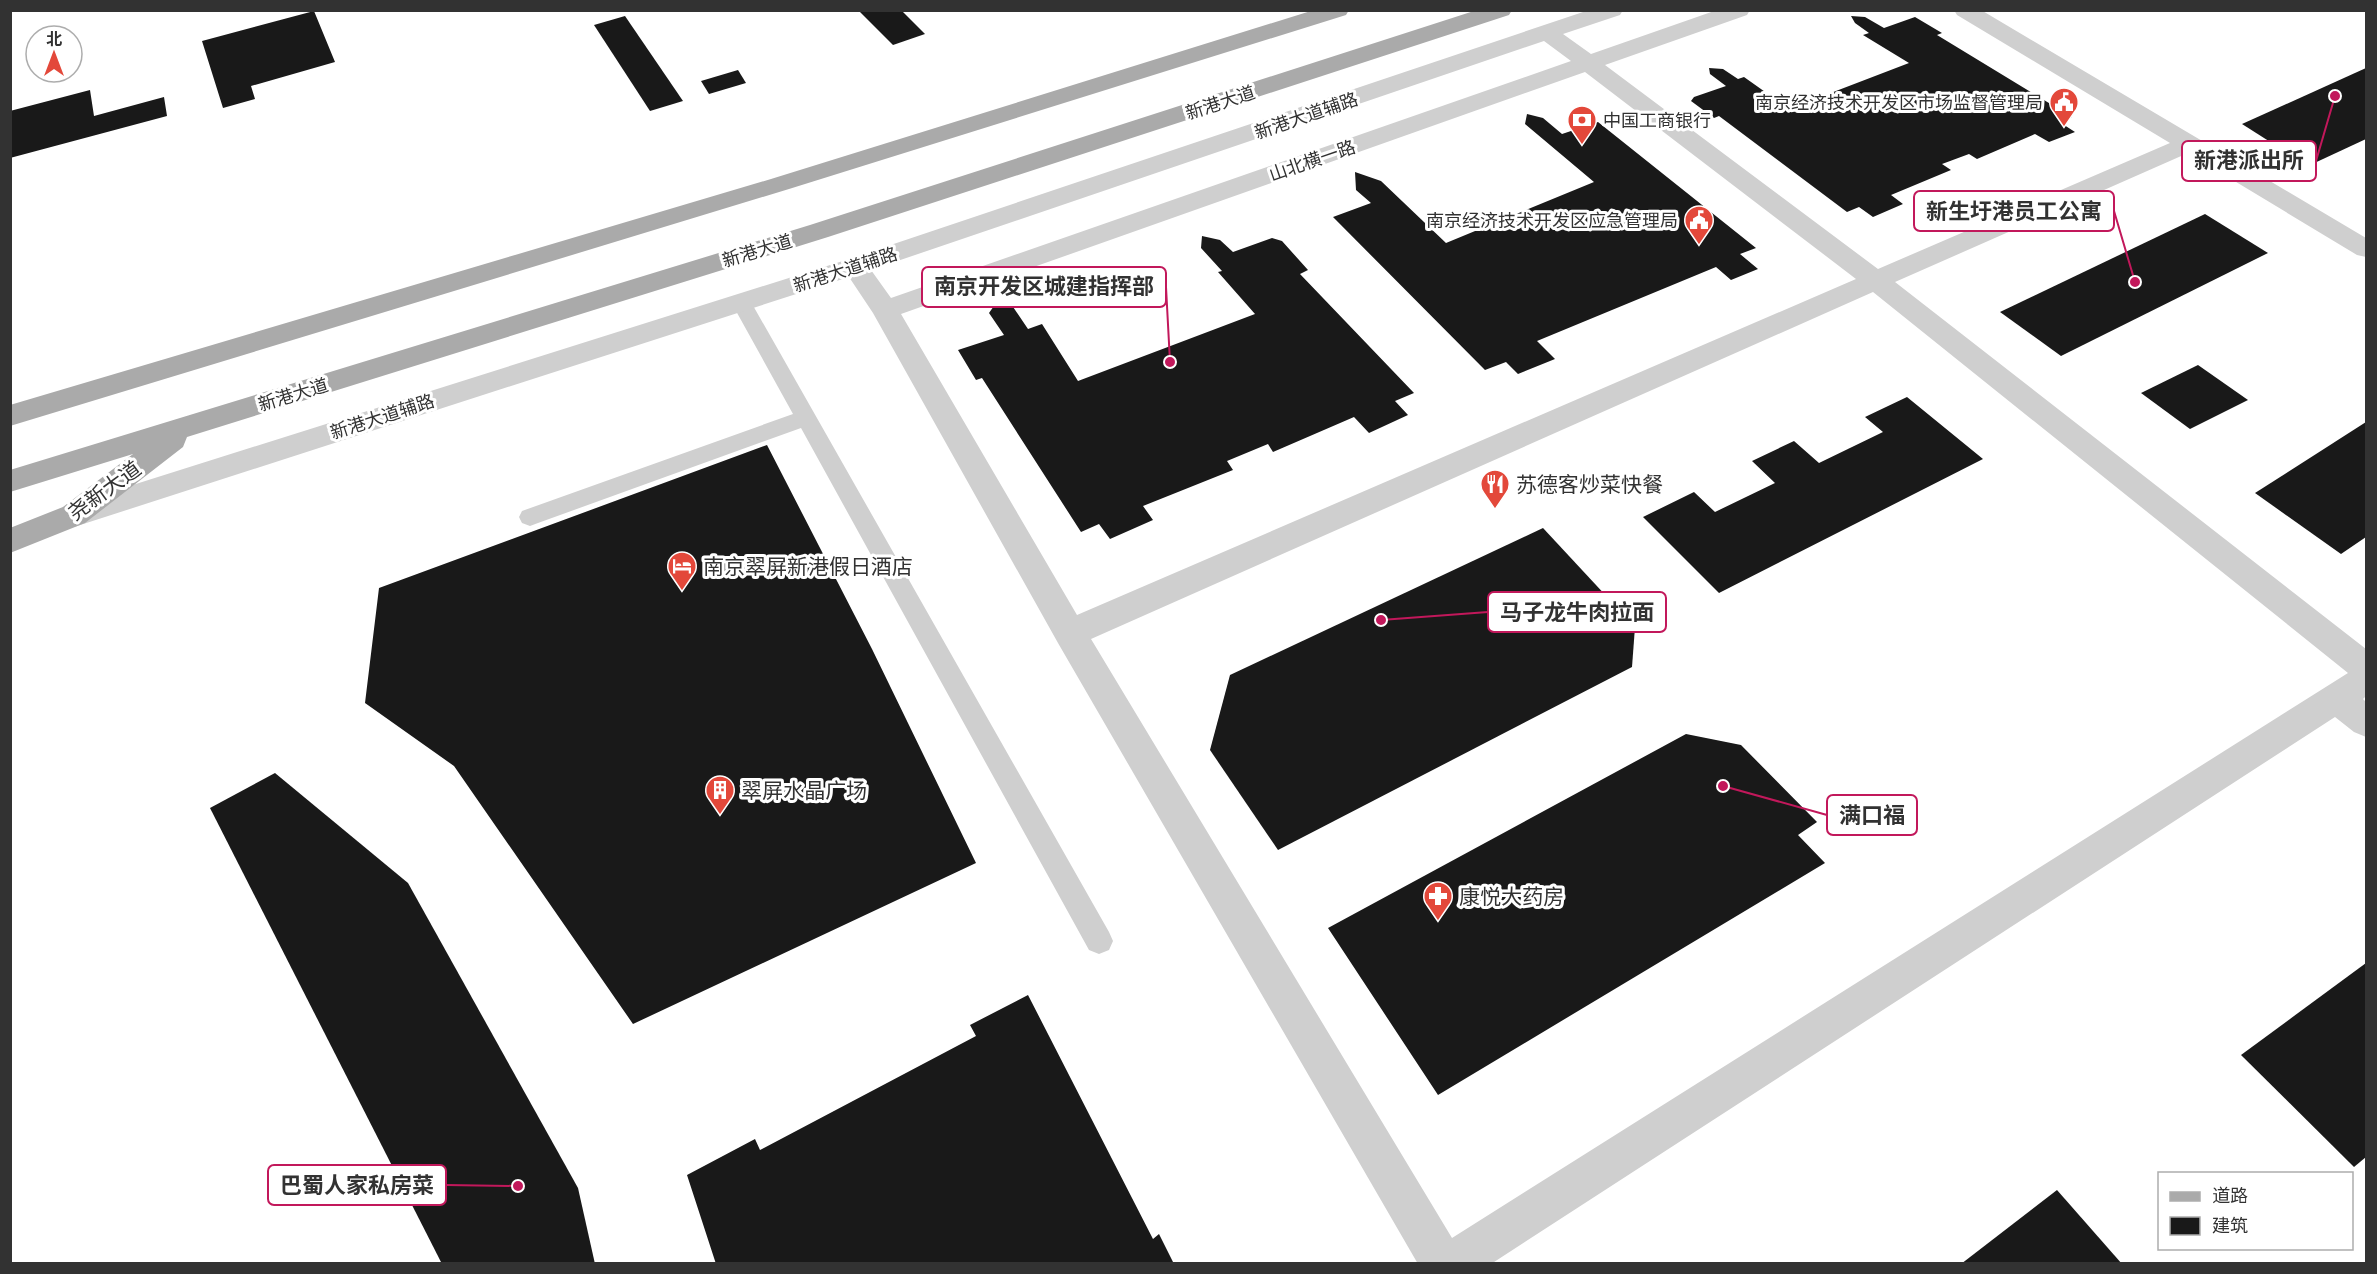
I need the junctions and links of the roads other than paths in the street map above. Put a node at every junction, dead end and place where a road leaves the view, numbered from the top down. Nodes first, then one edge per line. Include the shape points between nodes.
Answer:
1 (1338, 10) edge
2 (1501, 10) edge
3 (1612, 10) edge
4 (1739, 10) edge
5 (1965, 10) edge
6 (1548, 33) junction
7 (1587, 64) junction
8 (2187, 144) junction
9 (2367, 249) edge
10 (855, 266) junction
11 (1876, 281) junction
12 (741, 302) junction
13 (885, 310) junction
14 (10, 416) edge
15 (806, 418) junction
16 (190, 426) junction
17 (10, 481) edge
18 (74, 515) junction
19 (530, 517) dead end
20 (10, 541) edge
21 (1070, 633) junction
22 (2367, 668) edge
23 (2352, 689) edge
24 (2367, 722) edge
25 (1099, 941) dead end
26 (1443, 1263) edge
27 (1451, 1263) edge

1 - 14 main road via 780,184
2 - 16 main road, 新港大道 via 830,228
3 - 6 street, 新港大道辅路
4 - 7 street, 山北横一路
5 - 8 street
6 - 7 street
6 - 10 street, 新港大道辅路
7 - 11 street
7 - 13 street, 山北横一路
8 - 9 street
8 - 11 street
10 - 12 street, 新港大道辅路
10 - 13 street
11 - 21 street
11 - 22 street
12 - 15 lane
12 - 18 street, 新港大道辅路
13 - 21 street
15 - 19 lane
15 - 25 lane
16 - 17 main road, 新港大道
16 - 18 main road, 尧新大道
18 - 20 main road, 尧新大道
21 - 26 street
23 - 24 street
23 - 27 street

